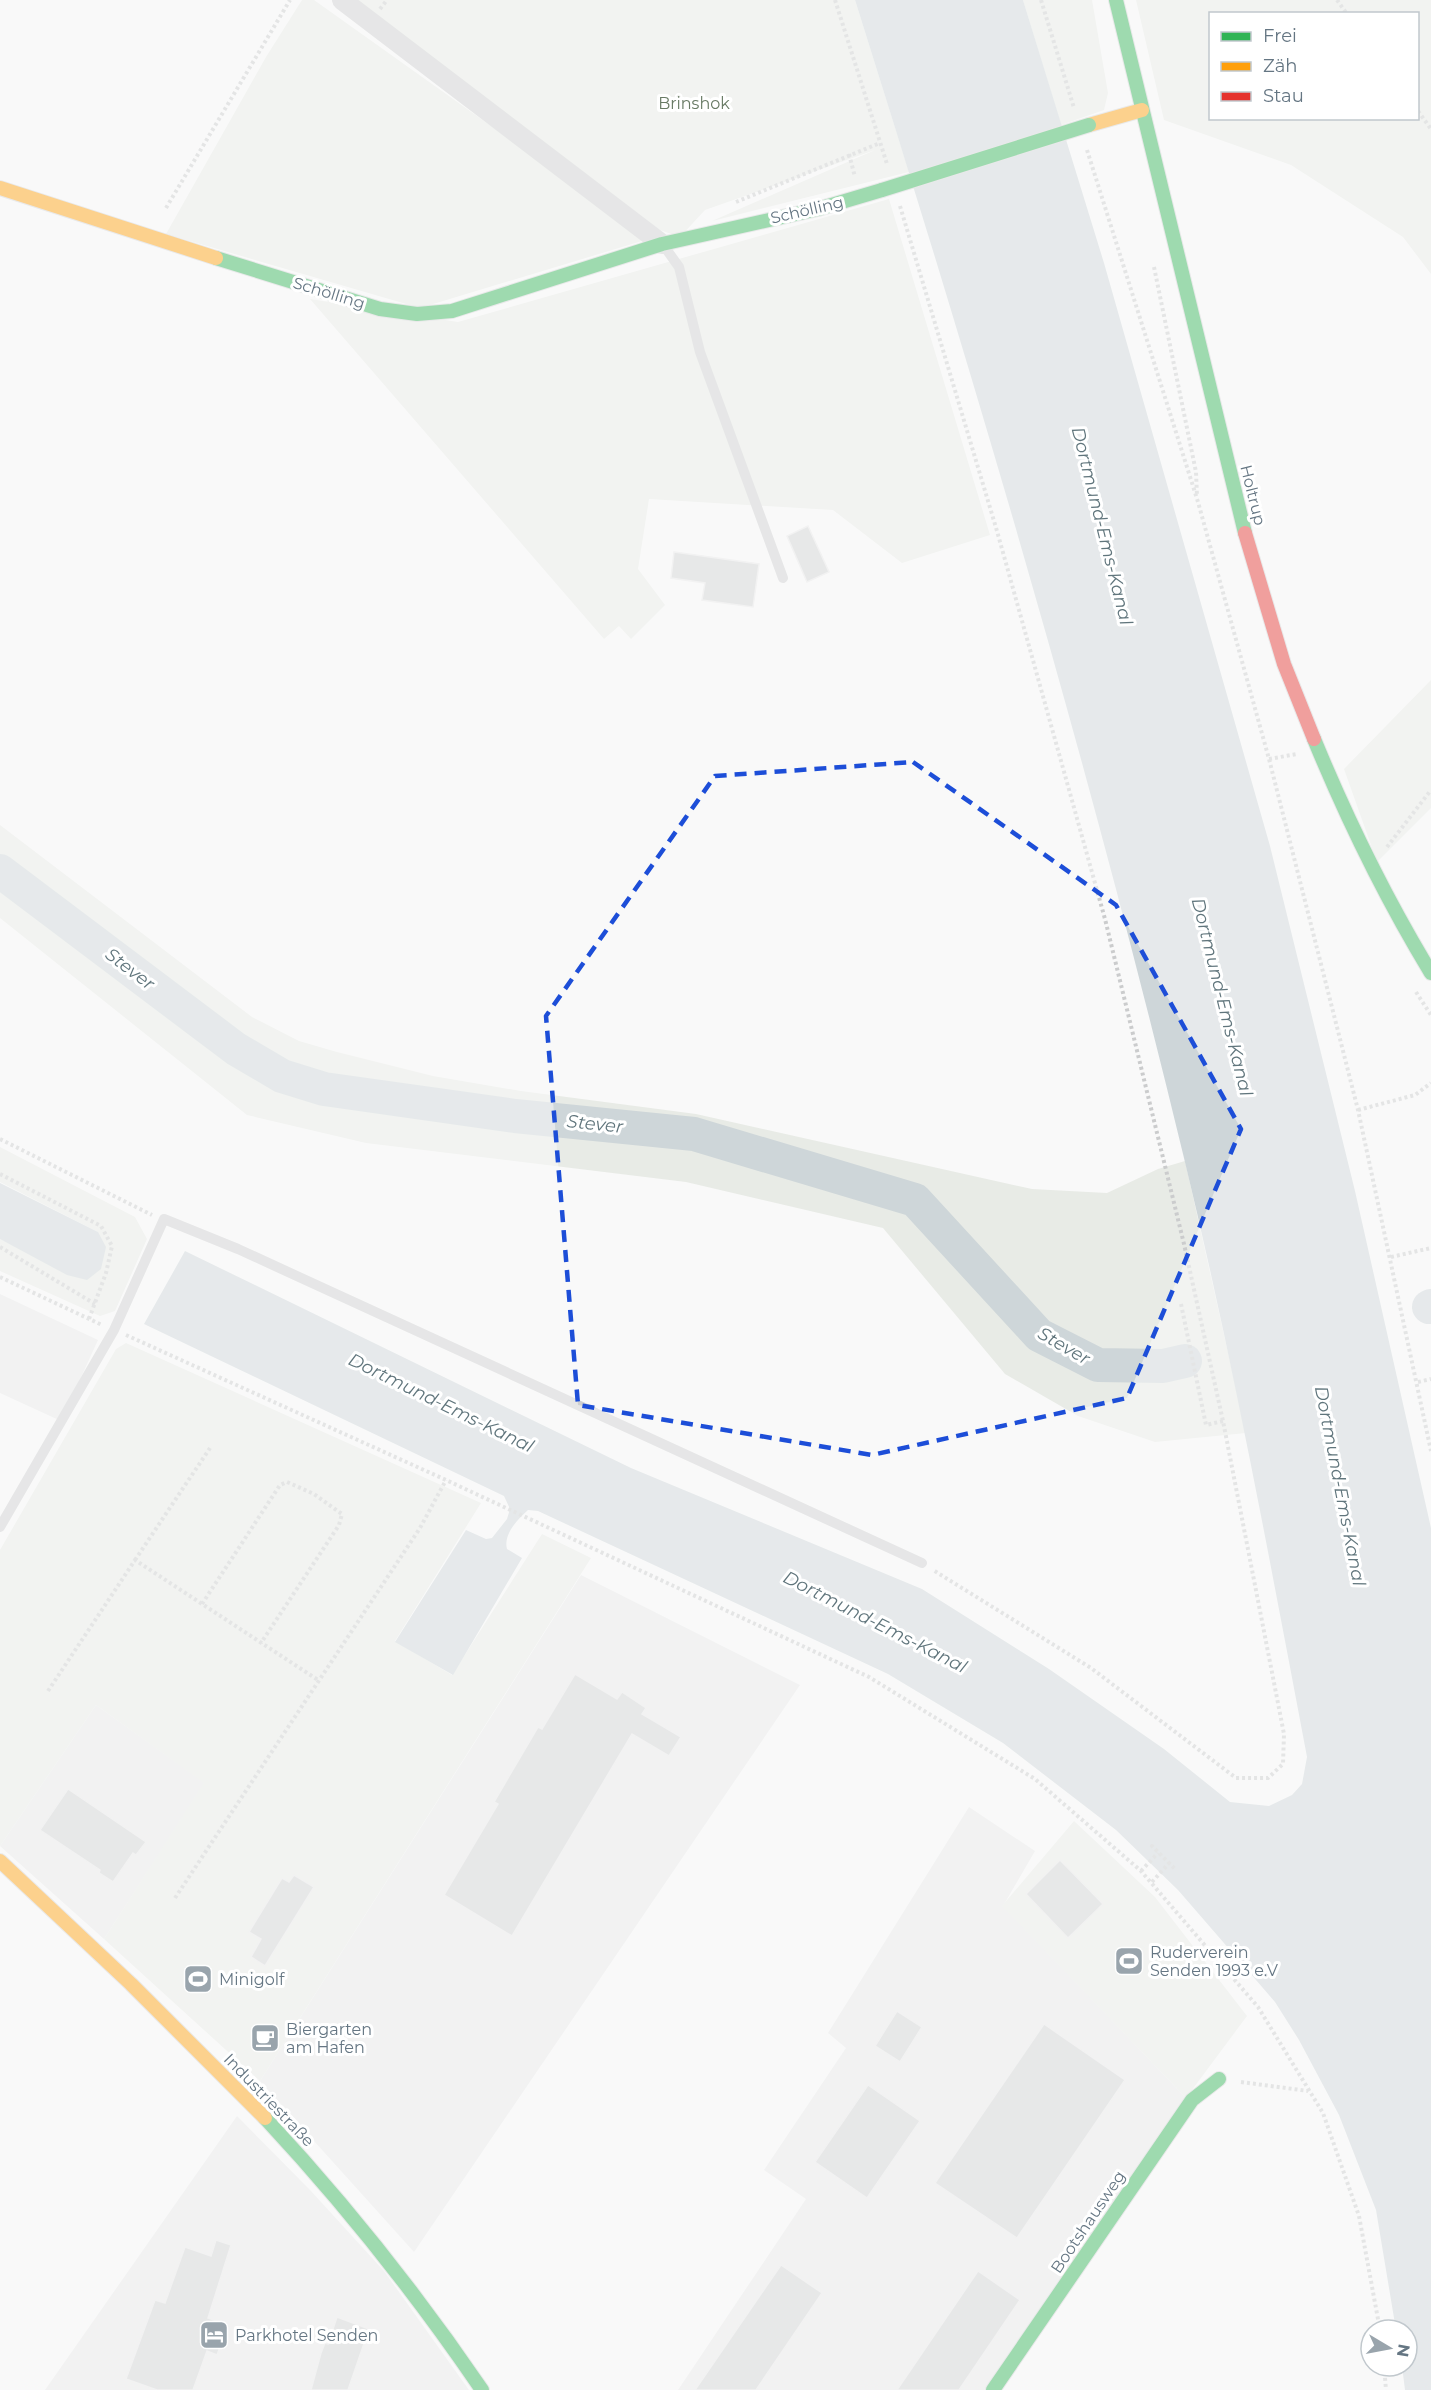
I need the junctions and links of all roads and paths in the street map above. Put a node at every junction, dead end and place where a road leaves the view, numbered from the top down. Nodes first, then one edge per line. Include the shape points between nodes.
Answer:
1 (290, 0) edge
2 (342, 0) edge
3 (835, 0) edge
4 (1041, 0) edge
5 (1116, 0) edge
6 (1142, 110) junction
7 (1419, 112) edge
8 (1083, 122) junction
9 (1431, 129) edge
10 (1084, 139) dead end
11 (849, 154) junction
12 (857, 184) dead end
13 (0, 188) edge
14 (732, 204) dead end
15 (166, 208) dead end
16 (901, 209) dead end
17 (662, 244) junction
18 (1153, 264) dead end
19 (1198, 502) junction
20 (783, 578) dead end
21 (1301, 754) dead end
22 (1269, 759) junction
23 (1431, 790) edge
24 (1368, 857) junction
25 (1431, 973) edge
26 (1431, 1083) edge
27 (1358, 1110) junction
28 (0, 1139) edge
29 (0, 1174) edge
30 (164, 1219) junction
31 (0, 1246) edge
32 (1431, 1248) edge
33 (1391, 1257) junction
34 (0, 1277) edge
35 (94, 1304) junction
36 (1181, 1304) dead end
37 (89, 1319) junction
38 (114, 1330) junction
39 (1431, 1379) edge
40 (1418, 1382) junction
41 (1223, 1421) junction
42 (210, 1448) dead end
43 (1431, 1450) edge
44 (446, 1480) junction
45 (0, 1527) edge
46 (135, 1560) junction
47 (922, 1563) joint
48 (202, 1604) junction
49 (261, 1643) junction
50 (318, 1680) junction
51 (48, 1691) dead end
52 (1158, 1853) junction
53 (0, 1861) edge
54 (1169, 1863) junction
55 (1175, 1869) dead end
56 (1141, 1871) junction
57 (1152, 1882) junction
58 (175, 1899) dead end
59 (1218, 2079) joint
60 (1309, 2091) junction
61 (1378, 2318) edge
62 (482, 2390) edge
63 (993, 2390) edge

1 - 15 path
2 - 17 street
3 - 11 path via 880,143
4 - 8 path
5 - 6 street, Holtrup
6 - 8 street, Schölling
6 - 24 street, Holtrup via 1259,583 1300,704
7 - 9 path
8 - 17 street, Schölling, bridge via 818,209
10 - 19 path
11 - 12 path
11 - 14 path
13 - 17 street, Schölling via 338,297 417,314 452,311 485,302
16 - 41 path via 997,531 1105,919
17 - 20 lane via 679,267 700,352
18 - 19 path via 1196,472
19 - 22 path
21 - 22 path
22 - 27 path
23 - 24 path via 1390,845
24 - 25 street, Holtrup
26 - 27 path via 1414,1095
27 - 33 path
28 - 30 path via 130,1206
29 - 35 path via 101,1226 112,1246
30 - 38 lane
30 - 47 lane via 238,1249
31 - 35 path
32 - 33 path
33 - 40 path
34 - 37 path
35 - 37 path
36 - 41 path via 1206,1425
37 - 38 path
38 - 44 path
38 - 45 lane
39 - 40 path
40 - 43 path
41 - 47 path via 1284,1734 1283,1764 1268,1778 1236,1778 1091,1668
42 - 46 path
44 - 50 path via 420,1528
44 - 56 path via 869,1677 1035,1779
46 - 48 path
46 - 51 path
48 - 49 path
48 - 49 path via 280,1485 287,1482 314,1494 342,1514 339,1525
49 - 50 path
50 - 58 path
52 - 54 path
52 - 54 path via 1152,1846
52 - 56 path
53 - 62 street, Industriestraße via 239,2091 317,2173 410,2286
54 - 55 path
54 - 57 path
56 - 57 path
57 - 60 path via 1258,2007
59 - 60 path
59 - 63 street, Bootshausweg via 1192,2100
60 - 61 path via 1323,2113 1359,2216

